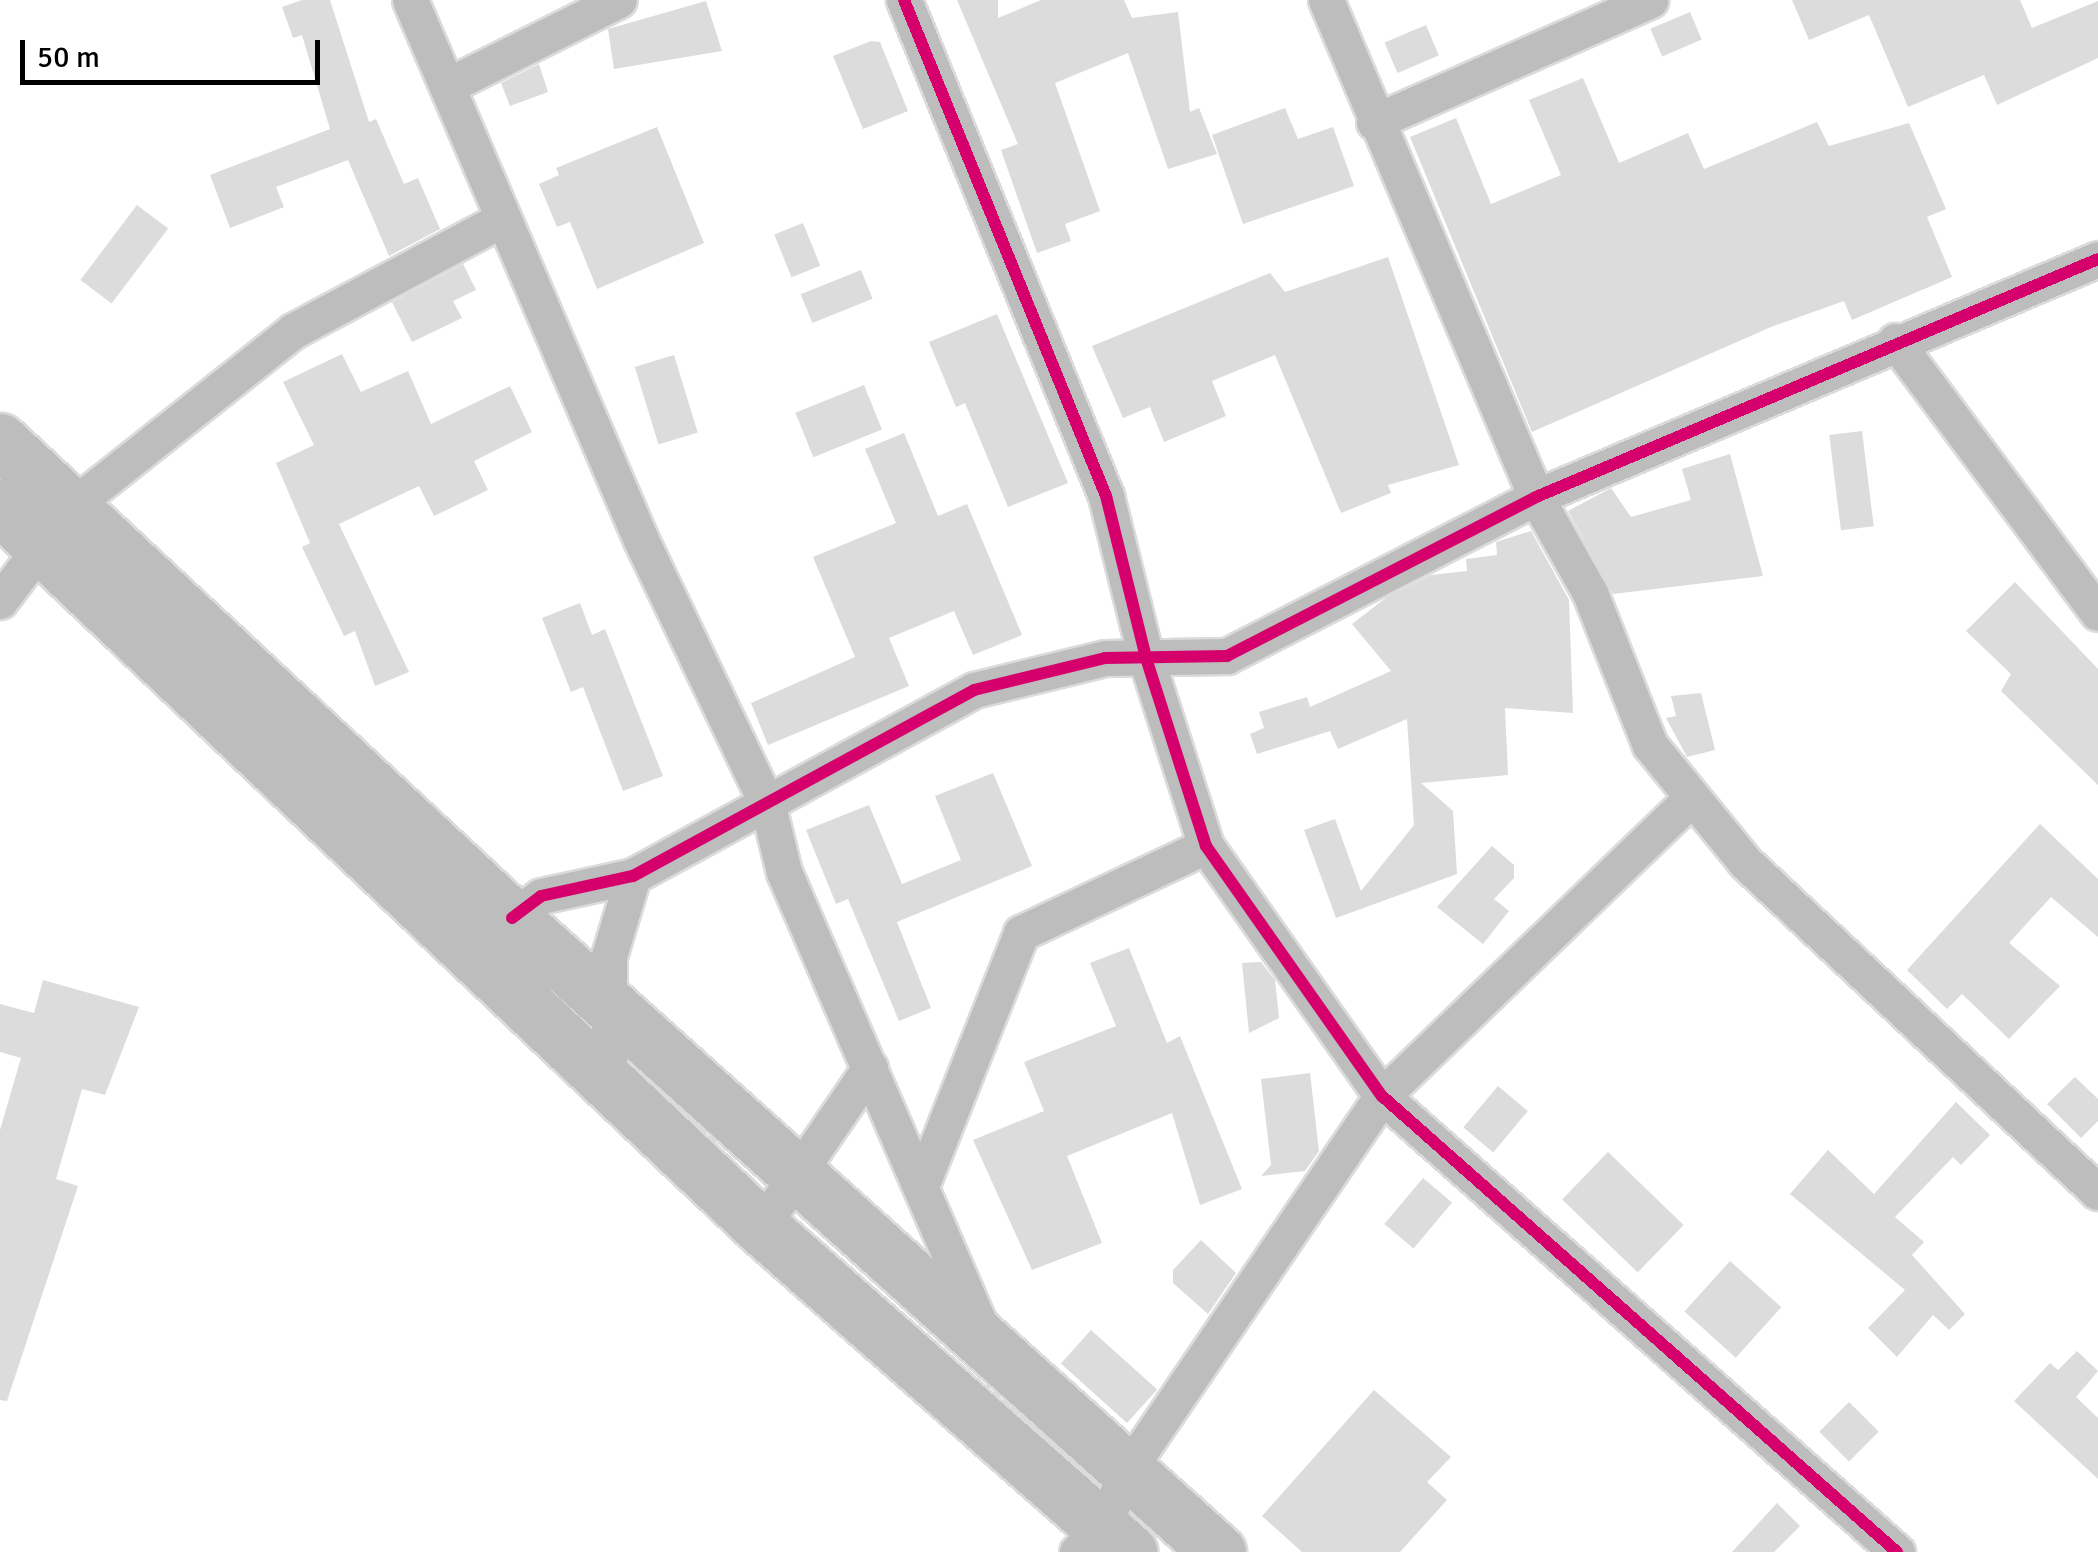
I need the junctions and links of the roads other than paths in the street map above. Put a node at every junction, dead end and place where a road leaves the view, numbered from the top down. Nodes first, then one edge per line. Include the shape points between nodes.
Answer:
1 (410, 0) edge
2 (619, 0) edge
3 (904, 0) edge
4 (1326, 0) edge
5 (1650, 0) edge
6 (446, 86) junction
7 (1374, 122) junction
8 (503, 219) junction
9 (2098, 259) edge
10 (1894, 341) junction
11 (0, 440) edge
12 (1536, 497) junction
13 (0, 508) edge
14 (58, 528) junction
15 (0, 600) edge
16 (2098, 613) edge
17 (1146, 658) junction
18 (1692, 798) junction
19 (768, 806) junction
20 (1206, 846) junction
21 (634, 876) junction
22 (512, 918) junction
23 (607, 998) junction
24 (870, 1068) junction
25 (609, 1077) junction
26 (1382, 1096) junction
27 (792, 1173) junction
28 (924, 1180) junction
29 (2098, 1192) edge
30 (761, 1228) junction
31 (992, 1355) junction
32 (1127, 1471) junction
33 (1102, 1544) edge
34 (1218, 1552) edge
35 (1897, 1552) edge

1 - 6 street
2 - 6 street
3 - 17 street via 1106,496
4 - 7 street
5 - 7 street
6 - 8 street
7 - 12 street
8 - 14 street via 293,331
8 - 19 street via 641,540
9 - 10 street
10 - 12 street
10 - 16 street
11 - 14 main road
12 - 17 street via 1227,656
12 - 18 street via 1590,592 1650,746
13 - 14 main road
14 - 15 street
14 - 22 main road
14 - 25 main road
17 - 19 street via 1044,668 974,690 864,744
17 - 20 street
18 - 26 street
18 - 29 street via 1745,862
19 - 21 street
19 - 24 street via 784,872
20 - 26 street
20 - 28 street via 1021,932
21 - 22 street via 541,896
21 - 23 street via 609,956
22 - 23 main road
23 - 25 street
23 - 27 main road
24 - 27 street via 832,1132
24 - 28 street
25 - 30 main road
26 - 32 street
26 - 35 street
27 - 30 street
27 - 31 main road
28 - 31 street
30 - 33 main road
31 - 32 main road
32 - 33 street
32 - 34 main road

